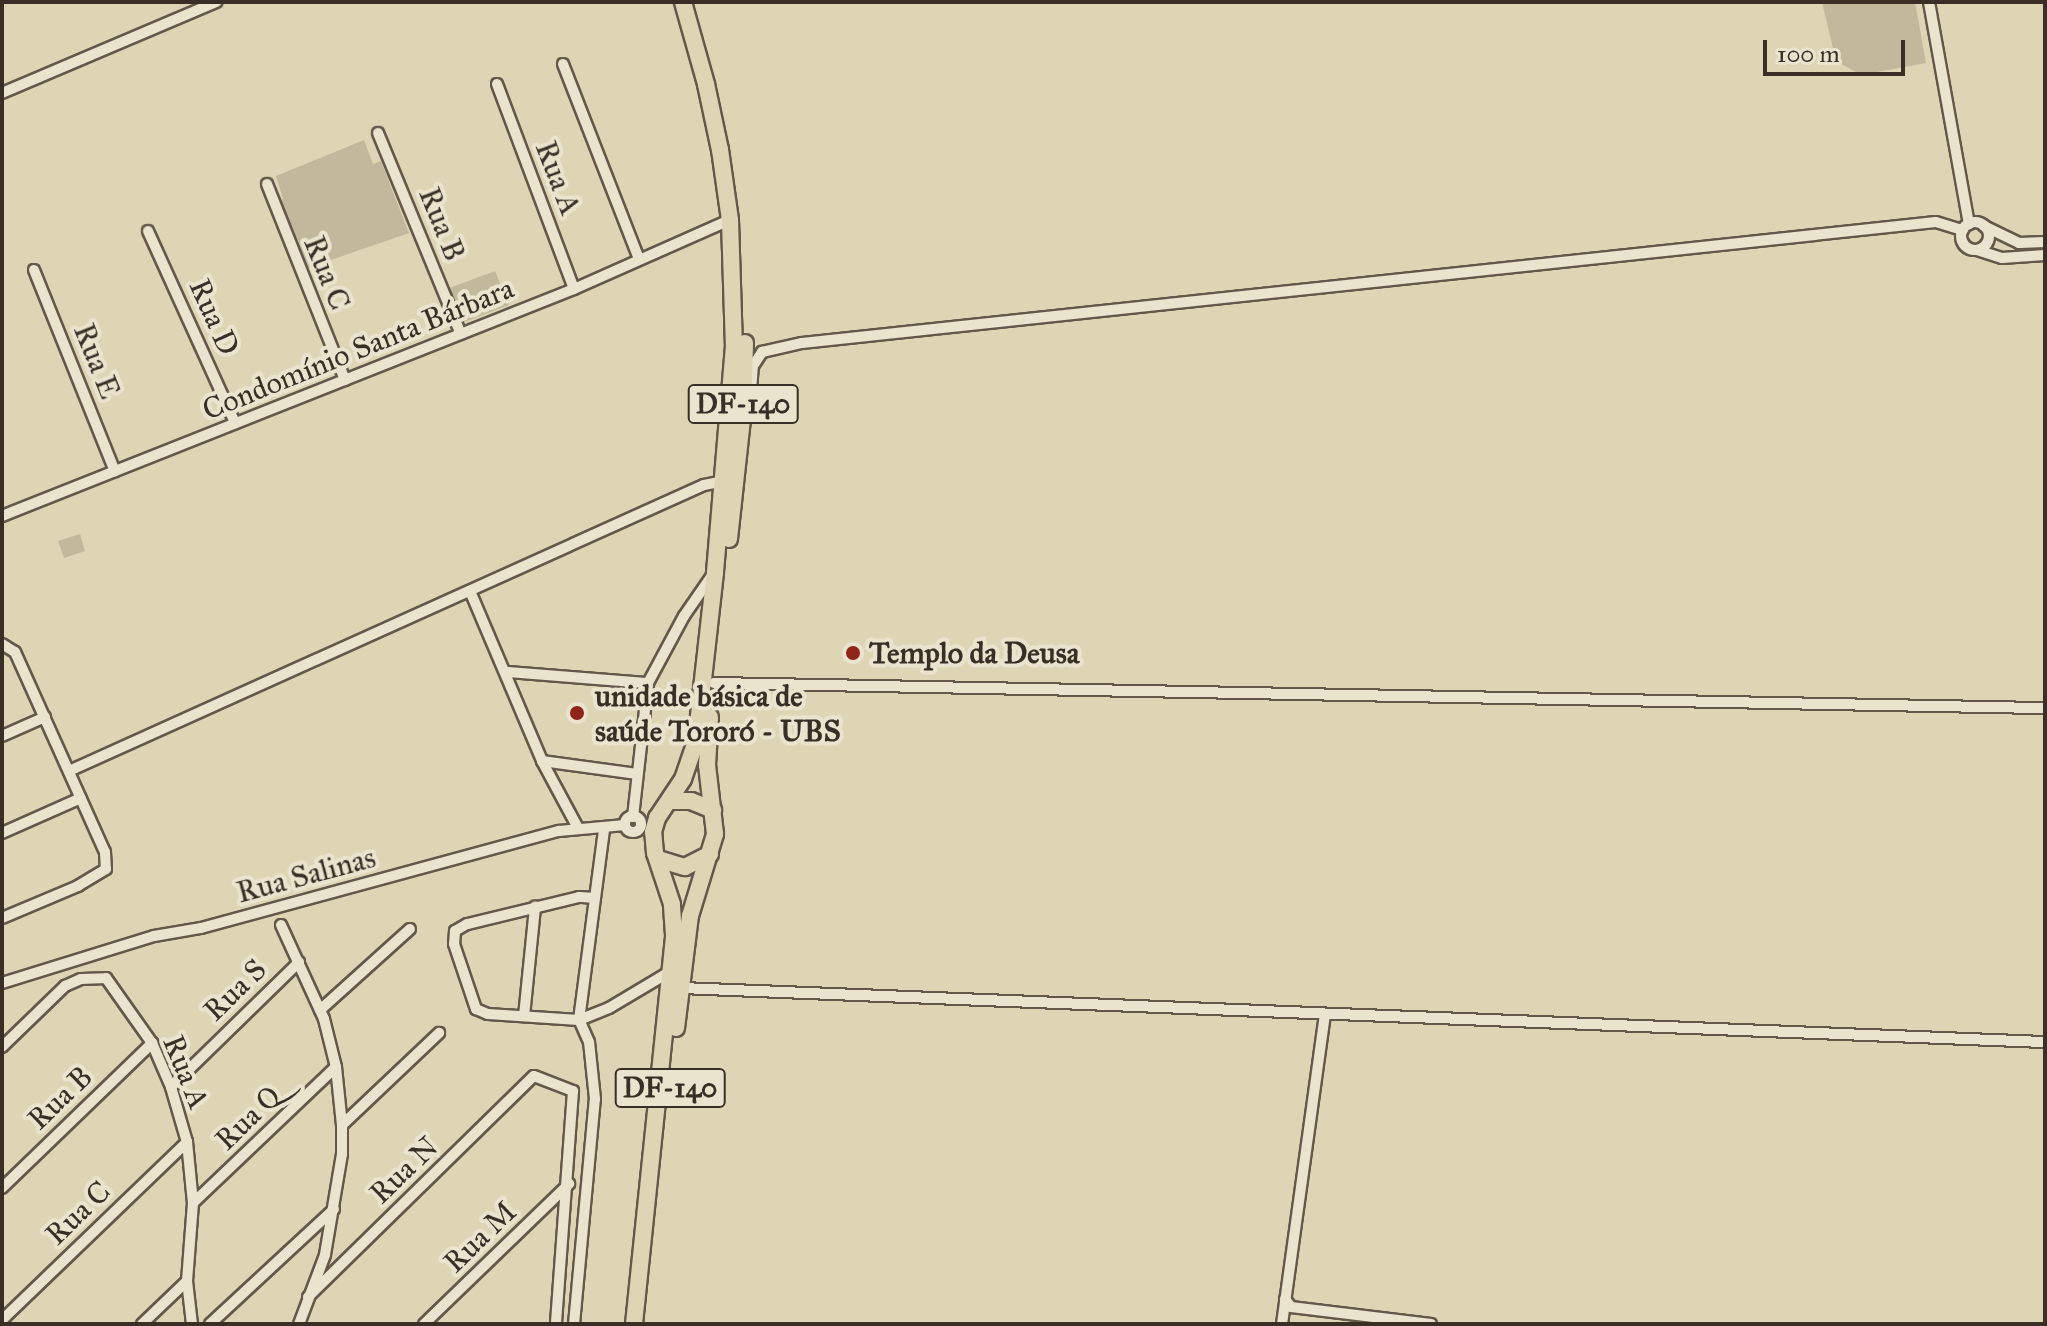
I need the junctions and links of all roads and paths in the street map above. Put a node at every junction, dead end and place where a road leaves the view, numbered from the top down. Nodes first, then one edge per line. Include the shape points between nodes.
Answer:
1 (216, 2) edge
2 (683, 2) edge
3 (694, 2) edge
4 (1929, 2) edge
5 (563, 64) dead end
6 (497, 84) dead end
7 (2, 93) edge
8 (378, 133) dead end
9 (267, 184) dead end
10 (730, 220) junction
11 (1984, 226) junction
12 (1966, 227) junction
13 (148, 231) dead end
14 (2045, 242) edge
15 (1977, 250) junction
16 (2045, 255) edge
17 (639, 259) junction
18 (34, 270) dead end
19 (574, 289) junction
20 (461, 334) junction
21 (345, 380) junction
22 (743, 411) junction
23 (235, 423) junction
24 (115, 471) junction
25 (724, 481) junction
26 (2, 515) edge
27 (715, 572) junction
28 (470, 591) junction
29 (2, 644) edge
30 (507, 672) junction
31 (648, 683) junction
32 (714, 683) junction
33 (2045, 708) edge
34 (45, 717) junction
35 (2, 736) edge
36 (542, 761) junction
37 (69, 771) junction
38 (637, 774) junction
39 (81, 798) junction
40 (665, 806) junction
41 (713, 810) junction
42 (632, 823) junction
43 (578, 828) junction
44 (604, 829) junction
45 (2, 833) edge
46 (710, 854) junction
47 (658, 859) junction
48 (595, 898) junction
49 (535, 907) junction
50 (2, 918) edge
51 (281, 925) dead end
52 (410, 929) dead end
53 (299, 962) junction
54 (671, 971) junction
55 (2, 983) edge
56 (681, 988) junction
57 (320, 1010) junction
58 (1325, 1014) junction
59 (524, 1016) junction
60 (579, 1020) junction
61 (439, 1033) dead end
62 (2045, 1042) edge
63 (152, 1043) junction
64 (2, 1047) edge
65 (336, 1067) junction
66 (171, 1087) junction
67 (342, 1125) junction
68 (187, 1142) junction
69 (569, 1184) junction
70 (2, 1188) edge
71 (193, 1203) junction
72 (334, 1209) junction
73 (187, 1281) junction
74 (308, 1297) junction
75 (1285, 1299) junction
76 (2, 1320) edge
77 (142, 1324) edge
78 (192, 1324) edge
79 (210, 1324) edge
80 (299, 1324) edge
81 (424, 1324) edge
82 (556, 1324) edge
83 (574, 1324) edge
84 (634, 1324) edge
85 (645, 1324) edge
86 (1282, 1324) edge
87 (1431, 1324) edge

1 - 7 street
2 - 10 main road, DF-140 via 706,84
3 - 22 main road, DF-140 via 716,78 741,220
4 - 12 street
5 - 17 street
6 - 19 street, Rua A
8 - 20 street, Rua B
9 - 21 street, Rua C
10 - 17 street, Condomínio Santa Bárbara
10 - 25 main road, DF-140 via 734,348
11 - 12 street
11 - 14 street via 2019,243
11 - 15 street via 1988,238
12 - 15 street via 1965,246
12 - 22 street via 1936,222 802,343 757,357 749,406
13 - 23 street, Rua D
15 - 16 street via 2002,258
17 - 19 street, Condomínio Santa Bárbara
18 - 24 street, Rua E
19 - 20 street, Condomínio Santa Bárbara
20 - 21 street, Condomínio Santa Bárbara
21 - 23 street, Condomínio Santa Bárbara
22 - 32 main road, DF-140
23 - 24 street, Condomínio Santa Bárbara
24 - 26 street, Condomínio Santa Bárbara
25 - 27 main road, DF-140
25 - 28 street via 704,485
27 - 31 street
27 - 40 main road, DF-140 via 696,742 688,768
28 - 30 street
28 - 37 street
29 - 34 street via 15,652
30 - 31 street
30 - 36 street
31 - 38 street
32 - 33 street
32 - 41 main road, DF-140 via 707,743
34 - 35 street
34 - 37 street
36 - 38 street
36 - 43 street
37 - 39 street
38 - 42 street
39 - 45 street
39 - 50 street via 105,852 106,869
40 - 41 main road via 691,801
40 - 42 street, Rua Salinas
40 - 47 main road, DF-140 via 652,839
41 - 46 main road, DF-140
42 - 44 street, Rua Salinas
42 - 47 street
43 - 44 street, Rua Salinas
43 - 55 street, Rua Salinas via 154,936
44 - 48 street
46 - 47 main road via 685,867
46 - 56 main road, DF-140 via 690,916
47 - 54 main road, DF-140 via 672,904
48 - 49 street
48 - 60 street
49 - 59 street
49 - 59 street via 455,931 454,944 476,1009
51 - 53 street
52 - 57 street
53 - 57 street
53 - 66 street, Rua S
54 - 60 street
54 - 84 main road, DF-140
56 - 58 street
56 - 85 main road, DF-140
57 - 65 street
58 - 62 street
58 - 75 street
59 - 60 street
60 - 83 street via 589,1042 595,1099
61 - 67 street
63 - 64 street, Rua A via 106,978 65,986
63 - 66 street, Rua A
63 - 70 street, Rua B
65 - 67 street
65 - 71 street, Rua Q
66 - 68 street, Rua A
67 - 72 street
68 - 71 street, Rua A
68 - 76 street, Rua C
69 - 74 street, Rua N via 573,1091 534,1076
69 - 81 street, Rua M
69 - 82 street
71 - 73 street, Rua A
72 - 74 street via 325,1255
72 - 79 street
73 - 77 street
73 - 78 street, Rua A
74 - 80 street
75 - 86 street
75 - 87 street via 1291,1307

